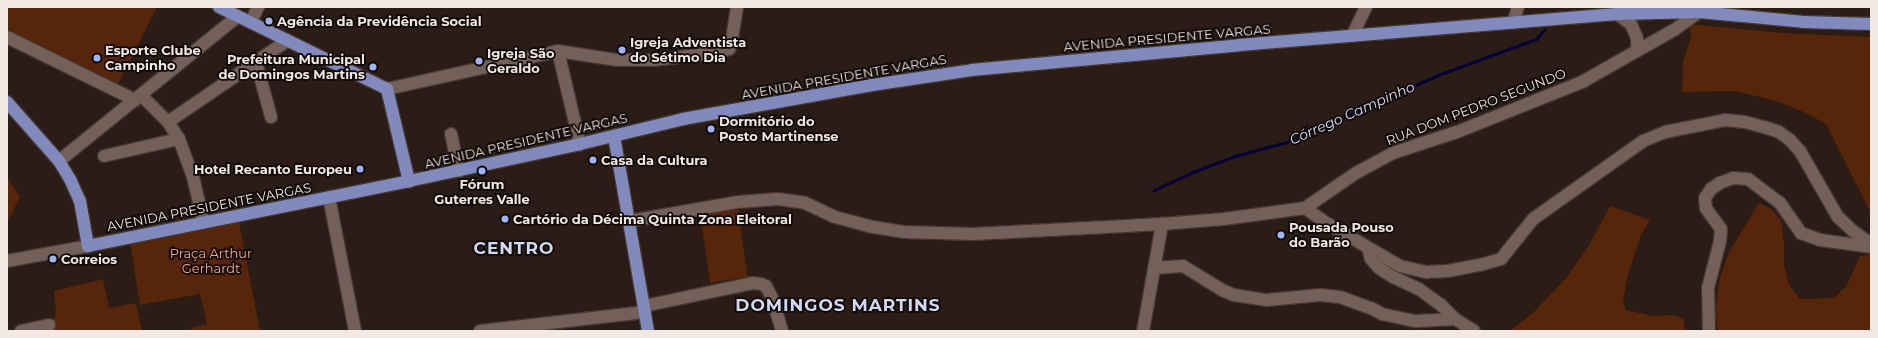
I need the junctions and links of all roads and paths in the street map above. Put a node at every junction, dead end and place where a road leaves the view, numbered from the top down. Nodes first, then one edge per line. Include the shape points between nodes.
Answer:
1 (219, 7) edge
2 (258, 7) edge
3 (737, 7) edge
4 (1366, 7) edge
5 (1518, 7) edge
6 (1673, 10) edge
7 (1700, 12) junction
8 (1617, 14) junction
9 (238, 16) junction
10 (251, 22) junction
11 (1513, 23) junction
12 (1871, 24) edge
13 (1352, 36) junction
14 (7, 37) edge
15 (288, 40) junction
16 (558, 51) junction
17 (1637, 51) junction
18 (256, 62) junction
19 (386, 89) junction
20 (138, 97) junction
21 (7, 102) edge
22 (270, 117) dead end
23 (168, 122) junction
24 (451, 134) dead end
25 (614, 136) junction
26 (179, 139) junction
27 (580, 144) junction
28 (104, 156) dead end
29 (59, 161) junction
30 (459, 171) junction
31 (409, 181) junction
32 (329, 197) junction
33 (1305, 208) junction
34 (630, 221) junction
35 (204, 223) junction
36 (1162, 224) junction
37 (88, 246) junction
38 (1871, 246) edge
39 (1368, 248) junction
40 (7, 261) edge
41 (1154, 268) junction
42 (644, 309) junction
43 (1455, 319) junction
44 (49, 325) dead end
45 (531, 328) edge
46 (21, 331) edge
47 (355, 331) edge
48 (480, 331) edge
49 (648, 331) edge
50 (782, 331) edge
51 (1143, 331) edge
52 (1474, 331) edge
53 (1709, 331) edge

1 - 9 main road
2 - 10 street
3 - 16 street via 733,41 729,49 714,53 653,60 617,60
4 - 13 street
5 - 11 street
6 - 7 main road, AVENIDA PRESIDENTE VARGAS
6 - 8 main road, AVENIDA PRESIDENTE VARGAS
7 - 12 main road, AVENIDA PRESIDENTE VARGAS via 1804,22
7 - 17 street, RUA DOM PEDRO SEGUNDO
8 - 11 main road, AVENIDA PRESIDENTE VARGAS
8 - 17 street via 1631,24
9 - 10 main road
9 - 20 street
10 - 15 main road
11 - 13 main road, AVENIDA PRESIDENTE VARGAS
13 - 25 main road, AVENIDA PRESIDENTE VARGAS via 972,70 784,100 683,119
14 - 20 street
15 - 18 street
15 - 19 main road
16 - 19 street
16 - 27 street
17 - 33 street, RUA DOM PEDRO SEGUNDO via 1582,82 1529,104 1457,132 1393,152 1356,173
18 - 22 street
18 - 23 street
19 - 31 main road
20 - 23 street
20 - 29 street
21 - 29 main road
23 - 26 street
24 - 30 street
25 - 27 main road, AVENIDA PRESIDENTE VARGAS
25 - 34 main road
26 - 28 street
26 - 35 street via 193,177
27 - 30 main road, AVENIDA PRESIDENTE VARGAS
29 - 37 main road via 73,183 80,201
30 - 31 main road, AVENIDA PRESIDENTE VARGAS
31 - 32 main road, AVENIDA PRESIDENTE VARGAS
32 - 35 main road, AVENIDA PRESIDENTE VARGAS
32 - 47 street
33 - 36 street
33 - 39 street
34 - 36 street via 738,202 778,199 805,203 835,216 873,227 904,232 973,234
34 - 42 main road
35 - 37 main road, AVENIDA PRESIDENTE VARGAS
36 - 41 street
37 - 40 street, AVENIDA PRESIDENTE VARGAS
38 - 39 street via 1838,217 1800,151 1790,140 1764,126 1725,120 1665,132 1643,141 1533,219 1498,261 1448,271 1427,272 1400,266
38 - 53 street via 1820,240 1801,233 1780,203 1748,178 1733,178 1720,182 1705,198 1706,208 1721,229 1708,288
39 - 43 street via 1371,259 1379,268 1419,289
41 - 43 street via 1183,266 1234,295 1267,300 1320,295 1340,297 1382,314 1416,321
41 - 51 street
42 - 45 street
42 - 49 main road
42 - 50 street via 761,284 766,286 772,298
43 - 52 street
44 - 46 street
45 - 48 street

